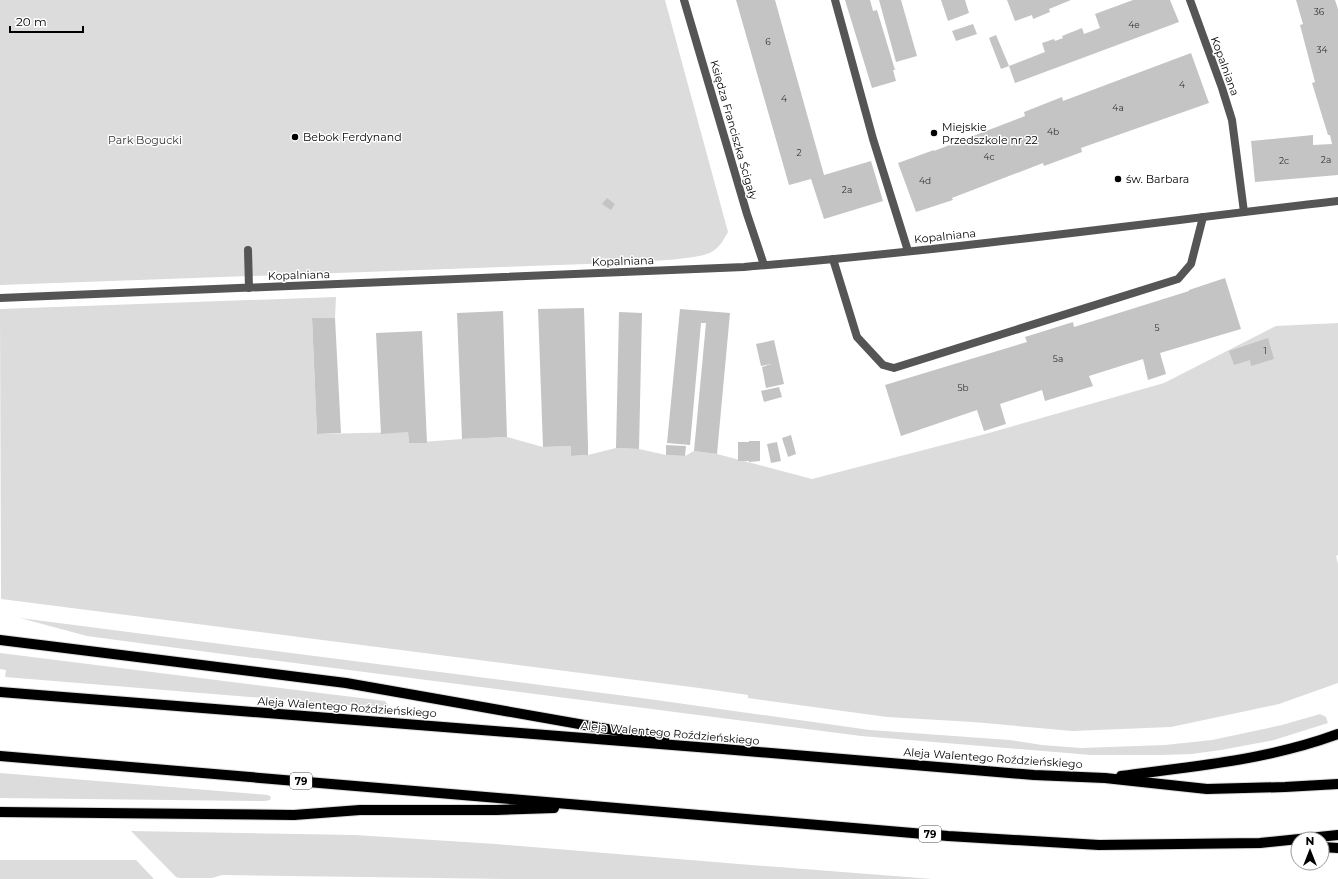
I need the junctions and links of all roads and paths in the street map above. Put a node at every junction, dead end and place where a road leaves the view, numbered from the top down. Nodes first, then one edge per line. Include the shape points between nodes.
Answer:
1 (684, 0) edge
2 (835, 0) edge
3 (1190, 0) edge
4 (1338, 201) edge
5 (1244, 212) junction
6 (1203, 216) junction
7 (248, 250) dead end
8 (908, 251) junction
9 (833, 259) junction
10 (764, 265) junction
11 (249, 288) junction
12 (0, 298) edge
13 (0, 640) edge
14 (0, 692) edge
15 (1338, 734) edge
16 (723, 749) junction
17 (0, 756) edge
18 (1105, 778) junction
19 (1338, 784) edge
20 (602, 806) junction
21 (0, 812) edge
22 (1338, 835) edge
23 (1260, 843) junction
24 (1290, 845) edge

1 - 10 street, Księdza Franciszka Ścigały
2 - 8 street via 873,139
3 - 5 street, Kopalniana via 1232,120
4 - 5 street, Kopalniana
5 - 6 street, Kopalniana
6 - 8 street, Kopalniana
6 - 9 street via 1191,264 1178,279 894,368 883,366 857,338
7 - 11 street
8 - 9 street, Kopalniana
9 - 10 street, Kopalniana
10 - 11 street, Kopalniana
11 - 12 street, Kopalniana
13 - 16 main road via 346,683
14 - 16 main road, Aleja Walentego Roździeńskiego
15 - 18 main road via 1255,757
16 - 18 main road, Aleja Walentego Roździeńskiego via 1034,775
17 - 20 main road, 79
18 - 19 main road, Aleja Walentego Roździeńskiego via 1207,790
20 - 21 main road via 496,810 360,810 294,815
20 - 23 main road, 79 via 719,818 1099,845
22 - 23 main road, 79
23 - 24 main road, 79

